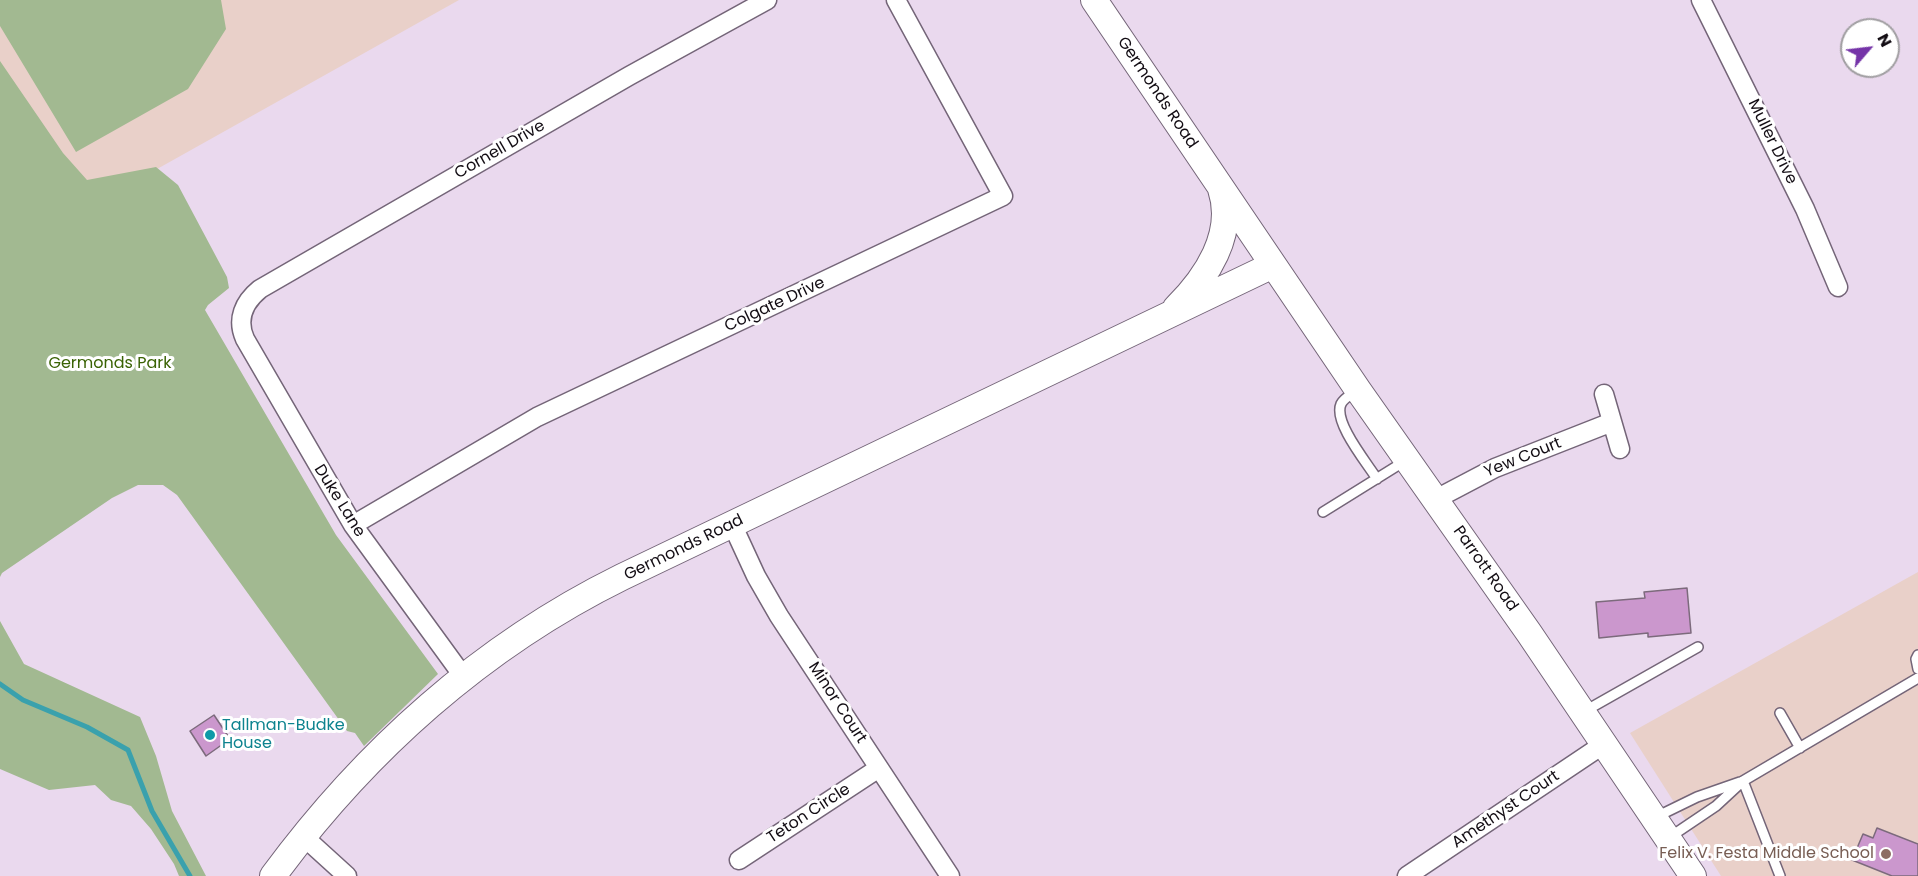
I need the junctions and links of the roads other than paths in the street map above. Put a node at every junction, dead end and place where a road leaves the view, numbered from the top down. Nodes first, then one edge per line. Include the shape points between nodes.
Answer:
1 (767, 0) edge
2 (896, 0) edge
3 (1094, 0) edge
4 (1701, 0) edge
5 (1220, 186) junction
6 (1273, 265) junction
7 (1838, 287) dead end
8 (242, 312) joint
9 (1164, 319) junction
10 (1358, 390) junction
11 (1604, 394) dead end
12 (1612, 422) junction
13 (1620, 449) dead end
14 (1407, 459) junction
15 (1377, 479) junction
16 (1436, 499) junction
17 (1323, 512) dead end
18 (732, 524) junction
19 (353, 525) junction
20 (1698, 647) dead end
21 (1918, 655) edge
22 (1918, 669) edge
23 (463, 676) junction
24 (1918, 678) edge
25 (1583, 712) junction
26 (1780, 713) dead end
27 (1604, 744) junction
28 (1800, 748) junction
29 (879, 768) junction
30 (1743, 781) junction
31 (1661, 828) junction
32 (303, 836) junction
33 (739, 860) dead end
34 (273, 876) edge
35 (347, 876) edge
36 (950, 876) edge
37 (1407, 876) edge
38 (1693, 876) edge
39 (1780, 876) edge

1 - 8 street, Cornell Drive via 260,289
2 - 19 street, Colgate Drive via 1004,196 537,417
3 - 5 street, Germonds Road
4 - 7 street, Muller Drive via 1805,209
5 - 6 street, Germonds Road
5 - 9 street, Germonds Road via 1225,217 1214,257 1196,286
6 - 9 street, Germonds Road
6 - 10 street, Parrott Road
8 - 19 street, Duke Lane via 245,339
9 - 18 street, Germonds Road
10 - 14 street, Parrott Road
10 - 15 lane via 1341,405 1342,425
11 - 12 street
12 - 13 street
12 - 16 street, Yew Court via 1495,468
14 - 15 lane
14 - 16 street, Parrott Road
15 - 17 lane
16 - 25 street, Parrott Road
18 - 23 street, Germonds Road via 586,595
18 - 29 street, Minor Court via 774,607
19 - 23 street, Duke Lane
20 - 25 lane
21 - 22 lane
23 - 32 street, Germonds Road via 367,765
24 - 28 lane
25 - 27 street, Parrott Road
26 - 28 lane
27 - 31 street, Parrott Road
27 - 37 street, Amethyst Court
28 - 30 lane
29 - 33 street, Teton Circle
29 - 36 street, Minor Court
30 - 31 lane via 1716,806
30 - 31 lane via 1697,797
30 - 39 lane
31 - 38 street, Parrott Road
32 - 34 street, Germonds Road
32 - 35 street

